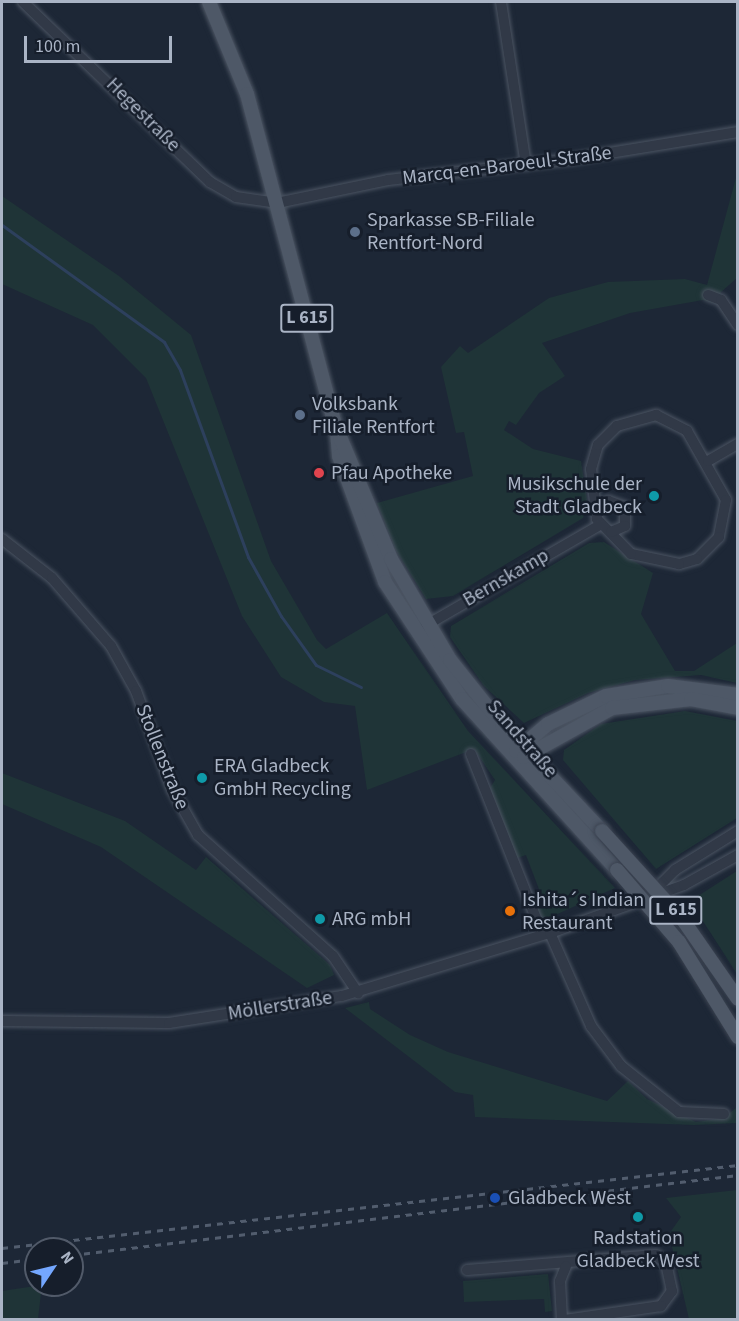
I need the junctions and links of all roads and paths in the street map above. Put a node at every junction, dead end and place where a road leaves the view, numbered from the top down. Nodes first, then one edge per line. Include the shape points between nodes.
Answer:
1 (23, 2) edge
2 (209, 2) edge
3 (501, 2) edge
4 (738, 132) edge
5 (526, 165) junction
6 (277, 203) junction
7 (708, 295) dead end
8 (738, 325) edge
9 (337, 432) junction
10 (738, 444) edge
11 (708, 461) junction
12 (597, 512) junction
13 (600, 525) junction
14 (611, 532) junction
15 (2, 539) edge
16 (428, 624) junction
17 (414, 633) junction
18 (738, 695) edge
19 (738, 708) edge
20 (519, 743) junction
21 (471, 754) dead end
22 (531, 757) junction
23 (513, 759) junction
24 (738, 831) edge
25 (738, 855) edge
26 (652, 893) junction
27 (549, 933) junction
28 (358, 993) junction
29 (738, 999) edge
30 (2, 1021) edge
31 (738, 1037) edge
32 (724, 1113) dead end
33 (566, 1266) junction
34 (467, 1270) dead end
35 (564, 1320) edge

1 - 6 street, Hegestraße via 210,182 236,197
2 - 6 main road, L 615 via 247,94
3 - 5 street
4 - 5 street, Marcq-en-Baroeul-Straße
5 - 6 street, Marcq-en-Baroeul-Straße via 388,180
6 - 9 main road, Sandstraße / L 615
7 - 8 street via 721,300
9 - 16 main road, Sandstraße / L 615 via 391,559
9 - 17 main road, Sandstraße / L 615 via 339,456 366,541
10 - 11 street
11 - 12 street via 687,431 656,416 636,417 606,435 593,457
11 - 14 street via 724,490 727,510 722,530 704,554 679,564 657,563 632,554
12 - 13 street
12 - 14 street via 608,501 625,507 625,526
13 - 14 street
13 - 16 street, Bernskamp
15 - 28 street, Stollenstraße via 52,578 111,646 136,692 172,789 198,835 333,956
16 - 17 street, Bernskamp
16 - 20 main road, Sandstraße / L 615 via 462,677
17 - 23 main road, Sandstraße / L 615
18 - 20 main road via 700,687 637,689 573,710
19 - 22 main road via 691,699 612,708 585,718
20 - 22 main road, Sandstraße / L 615
20 - 23 main road
21 - 27 street via 537,921
22 - 23 main road
22 - 29 main road, Sandstraße / L 615, bridge via 683,920
23 - 31 main road, Sandstraße / L 615, bridge via 678,942
24 - 26 street, Möllerstraße via 675,870
25 - 26 street, Möllerstraße via 684,885
26 - 27 street, Möllerstraße
27 - 28 street, Möllerstraße
27 - 32 street via 577,1002 621,1066 679,1112
28 - 30 street, Möllerstraße via 169,1023
33 - 34 street
33 - 35 street via 560,1281
33 - 35 street via 656,1255 666,1263 672,1291 661,1306

